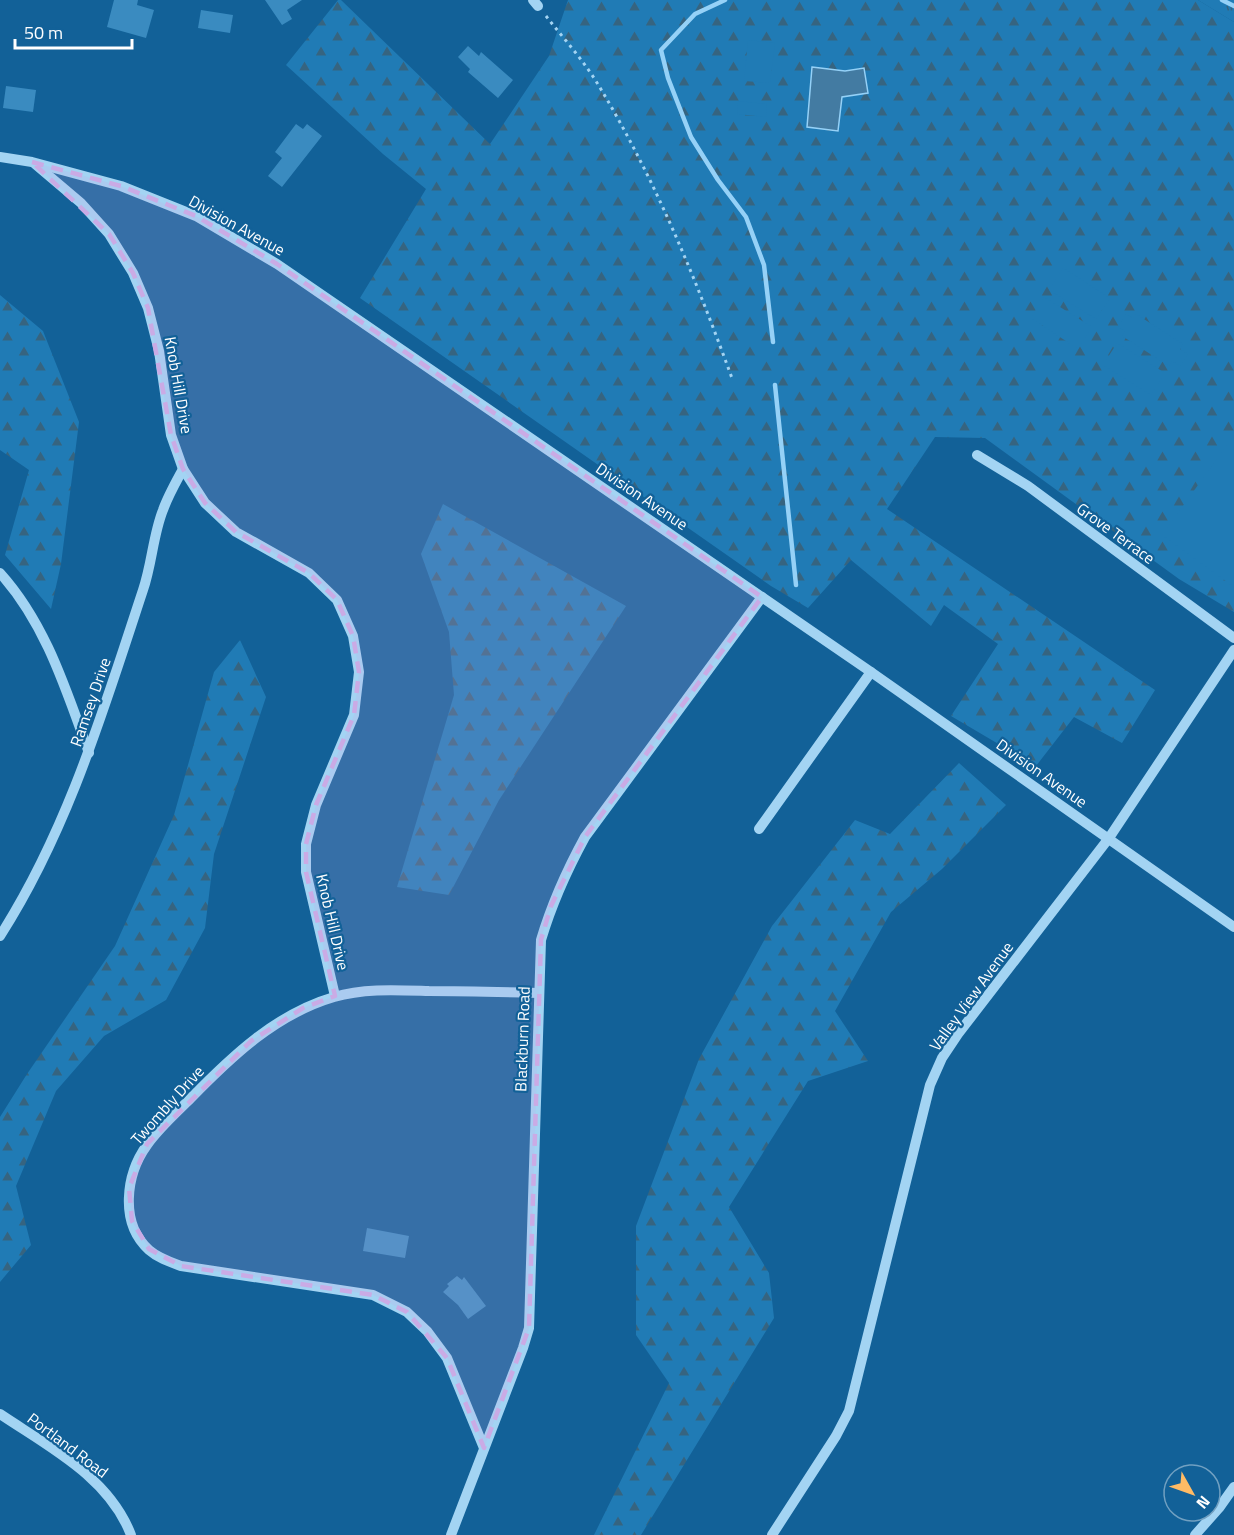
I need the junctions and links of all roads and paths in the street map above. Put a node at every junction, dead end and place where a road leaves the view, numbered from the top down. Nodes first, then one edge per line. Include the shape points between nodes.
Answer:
1 (536, 3) edge
2 (0, 157) edge
3 (32, 162) junction
4 (733, 381) dead end
5 (977, 455) dead end
6 (183, 469) junction
7 (0, 573) edge
8 (762, 597) junction
9 (1234, 638) edge
10 (1234, 650) edge
11 (871, 672) junction
12 (89, 753) junction
13 (759, 829) dead end
14 (1109, 838) junction
15 (1234, 927) edge
16 (0, 936) edge
17 (538, 993) junction
18 (335, 996) junction
19 (0, 1414) edge
20 (484, 1448) junction
21 (1234, 1487) edge
22 (131, 1535) edge
23 (451, 1535) edge
24 (772, 1535) edge
25 (1195, 1535) edge

1 - 4 path via 597,84 647,171 700,292
2 - 3 street, Division Avenue
3 - 6 street, Knob Hill Drive via 81,203 109,234 134,273 159,351 171,435
3 - 8 street, Division Avenue via 121,186 196,216 278,264
5 - 9 street, Grove Terrace via 1028,486
6 - 12 street, Ramsey Drive via 162,510 146,582
6 - 18 street, Knob Hill Drive via 205,503 236,532 309,573 337,600 353,636 359,672 354,715 316,805 306,843 306,872
7 - 12 street via 36,622
8 - 11 street, Division Avenue
8 - 17 street, Blackburn Road via 585,837 551,906 541,940
10 - 14 street, Valley View Avenue
11 - 13 street
11 - 14 street, Division Avenue
12 - 16 street, Ramsey Drive via 52,840
14 - 15 street, Division Avenue
14 - 24 street, Valley View Avenue via 942,1058 930,1085 849,1411
17 - 18 street, Twombly Drive via 378,990
17 - 20 street, Blackburn Road via 529,1328
18 - 20 street, Twombly Drive via 303,1008 251,1041 147,1143 129,1188 132,1221 149,1250 181,1266 373,1295 407,1312 447,1358
19 - 22 street, Portland Road via 94,1480 114,1503
20 - 23 street, Blackburn Road
21 - 25 street

